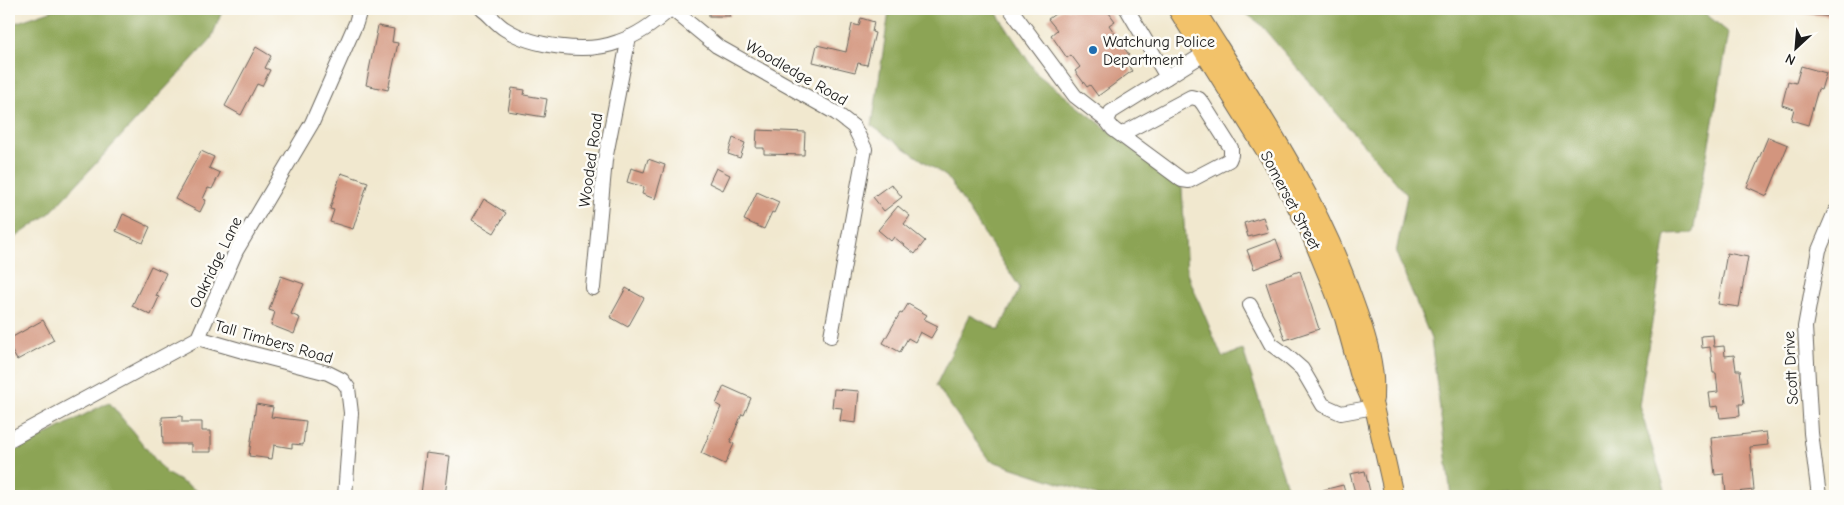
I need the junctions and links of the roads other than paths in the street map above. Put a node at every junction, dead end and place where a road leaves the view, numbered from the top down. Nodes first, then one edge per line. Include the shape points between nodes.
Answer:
1 (360, 9) edge
2 (482, 9) edge
3 (671, 9) edge
4 (1014, 9) edge
5 (1127, 9) edge
6 (1177, 9) edge
7 (1195, 9) edge
8 (629, 37) junction
9 (1211, 49) junction
10 (1167, 77) junction
11 (1107, 121) junction
12 (1122, 134) junction
13 (1835, 212) edge
14 (593, 288) dead end
15 (1250, 305) dead end
16 (831, 336) dead end
17 (198, 338) junction
18 (1374, 407) junction
19 (9, 440) edge
20 (345, 496) edge
21 (1394, 496) edge
22 (1820, 496) edge

1 - 17 street, Oakridge Lane via 312,123 236,251
2 - 8 street via 506,29 539,44 599,46
3 - 8 street
3 - 16 street, Woodledge Road via 717,46 836,113 854,128 865,149
4 - 11 street via 1012,11 1075,96
5 - 10 street
6 - 9 main road, Somerset Street
7 - 9 main road, Somerset Street
8 - 14 street, Wooded Road via 605,160
9 - 10 street
9 - 18 main road, Somerset Street via 1308,228 1344,318 1359,373
10 - 11 street via 1110,112
11 - 12 street
12 - 12 street via 1182,180 1189,181 1229,160 1231,155 1231,148 1203,104 1192,97
13 - 22 street, Scott Drive via 1819,250 1805,327 1811,433
15 - 18 street via 1271,344 1302,369 1323,405 1340,413
17 - 19 street
17 - 20 street, Tall Timbers Road via 328,373 342,380 348,388 351,413
18 - 21 main road, Somerset Street

